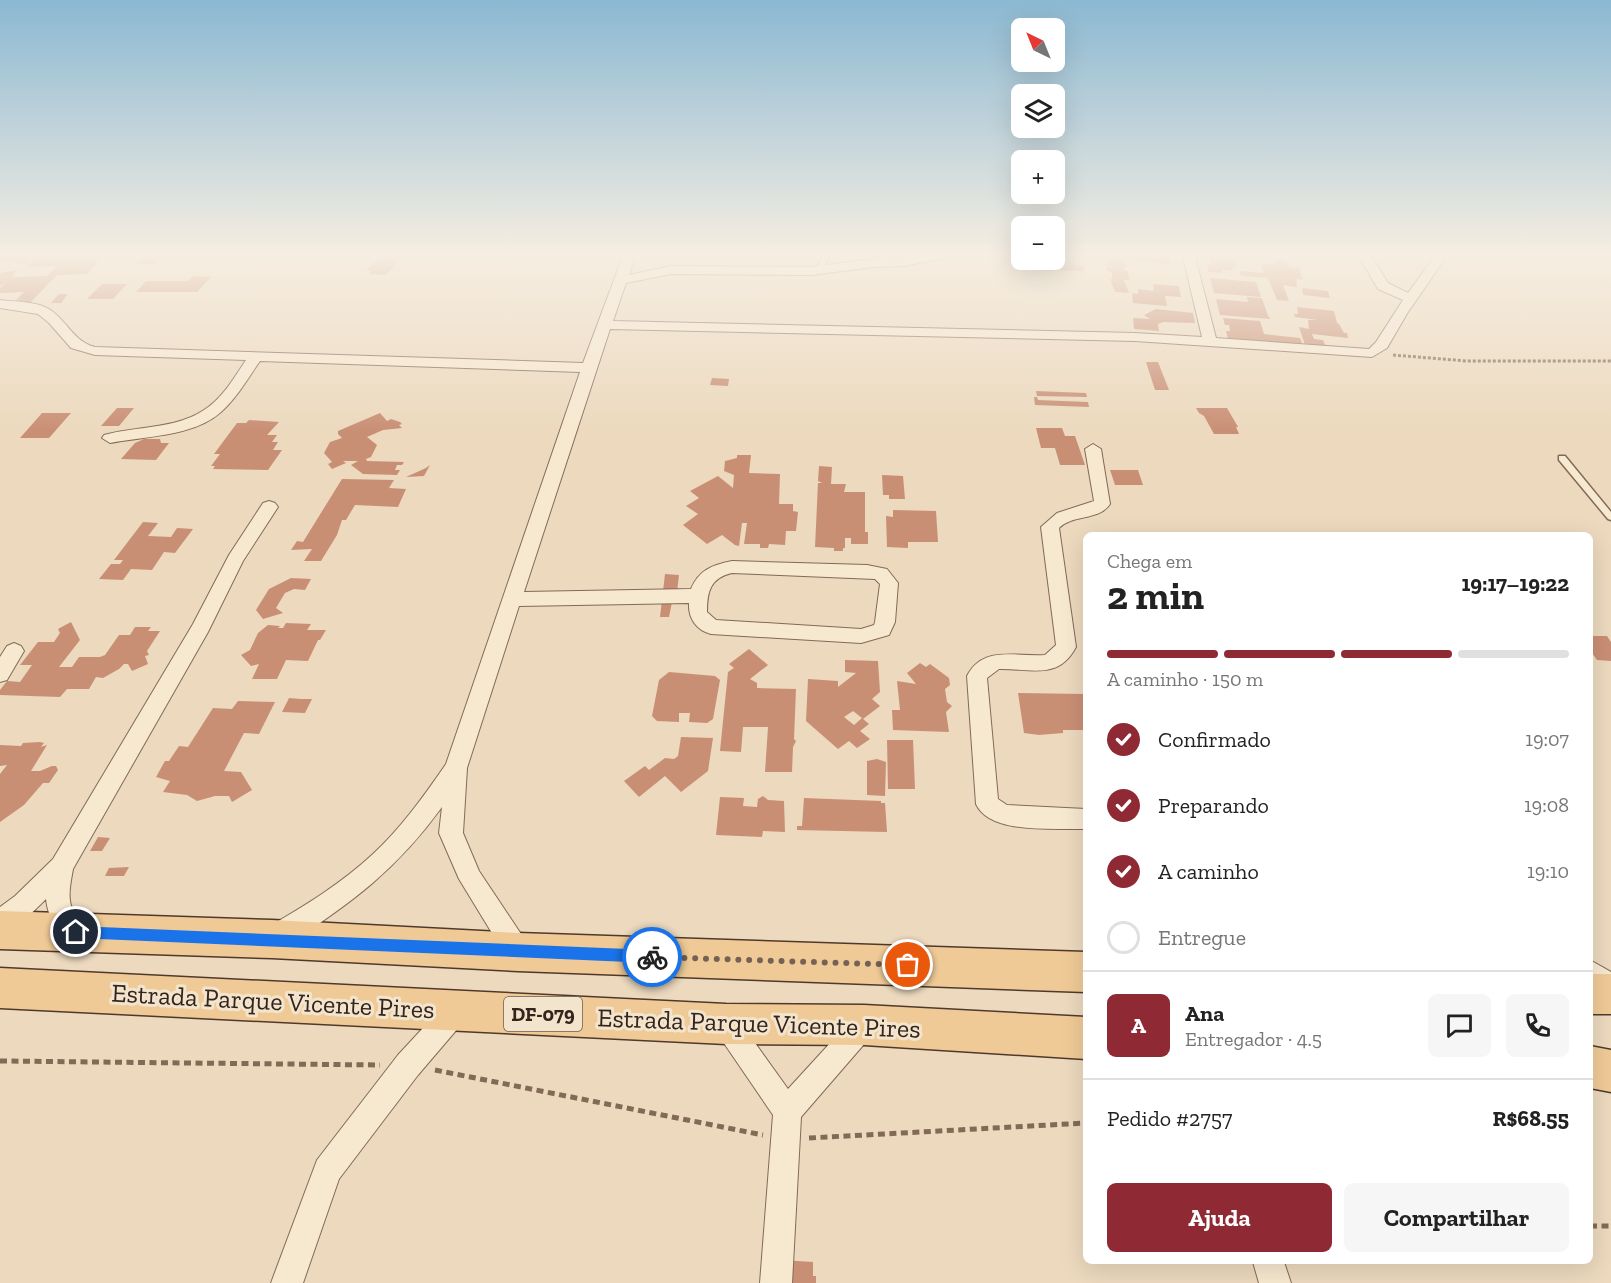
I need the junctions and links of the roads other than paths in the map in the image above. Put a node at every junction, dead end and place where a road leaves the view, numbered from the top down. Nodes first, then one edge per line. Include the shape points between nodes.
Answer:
1 (45, 313) edge
2 (611, 313) edge
3 (1203, 313) edge
4 (1402, 313) edge
5 (606, 326) junction
6 (1210, 343) junction
7 (256, 357) junction
8 (589, 368) junction
9 (110, 438) dead end
10 (1093, 449) dead end
11 (1562, 458) dead end
12 (269, 507) dead end
13 (1611, 517) edge
14 (697, 596) junction
15 (511, 598) junction
16 (14, 651) dead end
17 (0, 674) edge
18 (456, 768) junction
19 (1083, 819) edge
20 (61, 867) junction
21 (0, 922) edge
22 (0, 930) edge
23 (76, 932) junction
24 (272, 939) junction
25 (518, 952) junction
26 (1083, 972) edge
27 (1593, 975) edge
28 (1611, 987) edge
29 (3, 991) edge
30 (1593, 994) edge
31 (1611, 994) edge
32 (458, 1009) junction
33 (726, 1024) junction
34 (864, 1025) junction
35 (1083, 1038) edge
36 (1593, 1067) edge
37 (1611, 1071) edge
38 (787, 1125) junction
39 (1270, 1264) edge
40 (287, 1283) edge
41 (776, 1283) edge
42 (1275, 1283) edge

1 - 7 street via 80,348
2 - 5 street
3 - 6 street
4 - 6 street via 1382,345 1371,353
5 - 6 street via 1122,337
5 - 8 street
7 - 8 street
7 - 9 street via 206,417
8 - 15 street
10 - 19 street via 1102,504 1088,512 1064,514 1050,527 1066,648 1057,660 1045,663 995,661 977,676 987,804 1003,815
11 - 13 lane
12 - 20 street
14 - 14 street via 710,574 732,567 867,571 881,574 888,583 882,630 861,636 711,627 698,615
14 - 15 street
15 - 18 street
16 - 17 street
18 - 24 street via 422,817 385,858 318,911
18 - 25 street via 451,833 471,879
20 - 21 street
20 - 23 street via 57,904 63,921
22 - 23 main road
23 - 24 main road
24 - 25 main road
25 - 26 main road
27 - 28 street
29 - 32 main road, Estrada Parque Vicente Pires / DF-079
30 - 31 main road
32 - 33 main road, Estrada Parque Vicente Pires / DF-079
32 - 40 street via 408,1065 327,1170
33 - 34 main road, Estrada Parque Vicente Pires / DF-079
33 - 38 street
34 - 35 main road, Estrada Parque Vicente Pires / DF-079
34 - 38 street
36 - 37 main road
38 - 41 street
39 - 42 street

